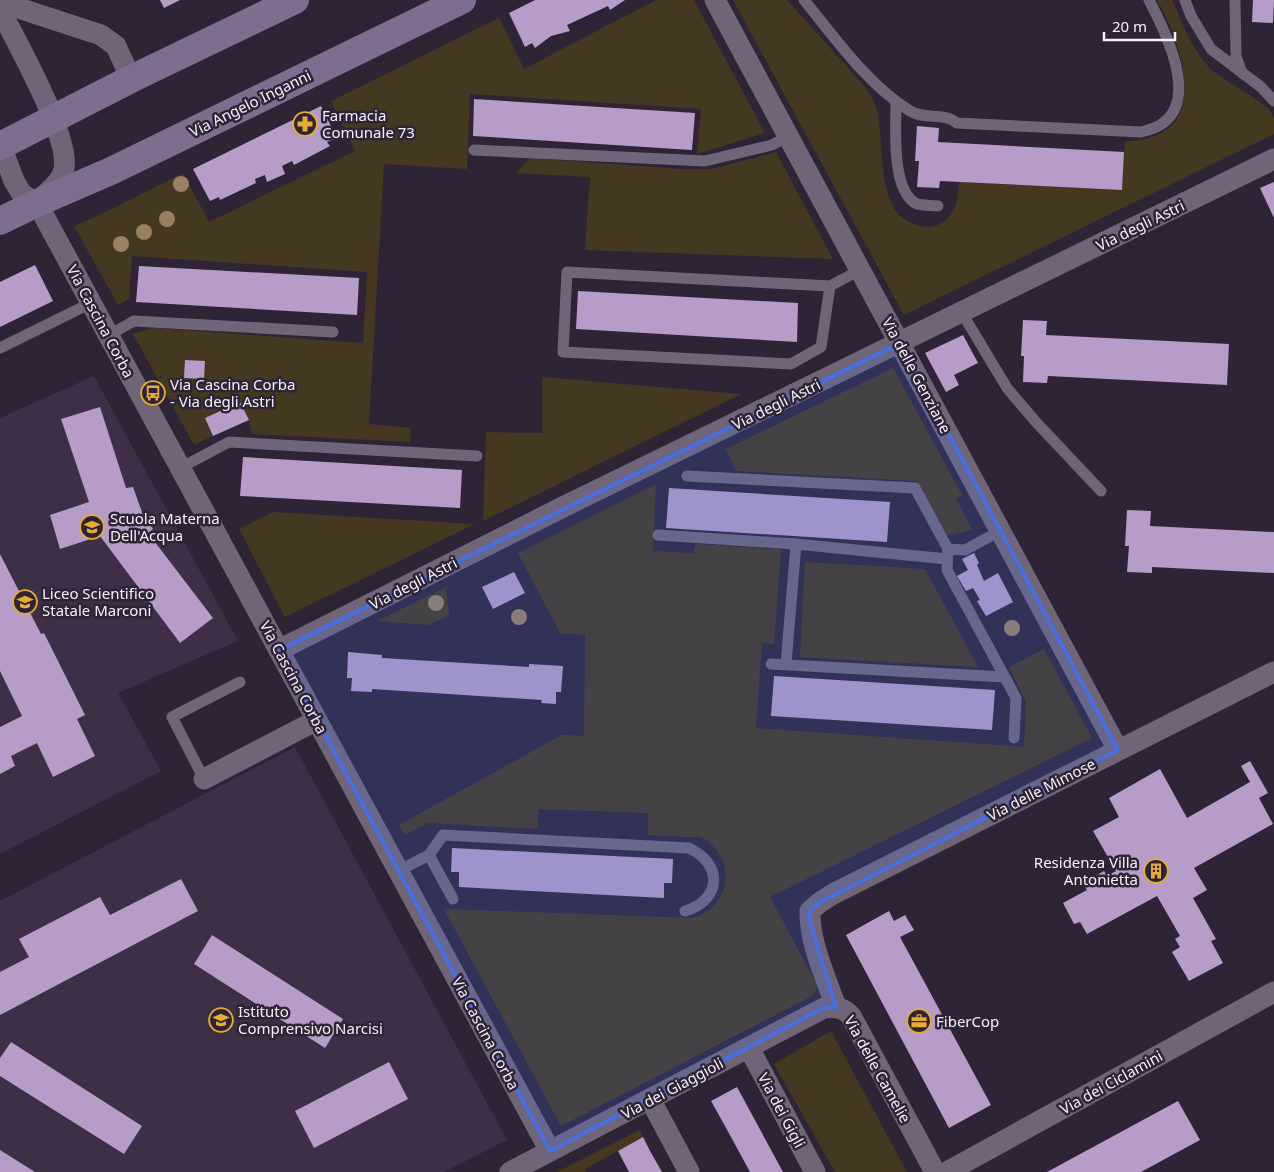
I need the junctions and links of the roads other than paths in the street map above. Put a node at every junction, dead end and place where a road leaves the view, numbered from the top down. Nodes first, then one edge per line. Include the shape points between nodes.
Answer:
1 (295, 0) edge
2 (462, 0) edge
3 (715, 0) edge
4 (804, 0) edge
5 (1149, 0) edge
6 (1185, 0) edge
7 (1235, 0) edge
8 (0, 2) edge
9 (0, 9) edge
10 (1242, 73) junction
11 (131, 79) junction
12 (1274, 101) edge
13 (896, 102) junction
14 (54, 119) junction
15 (788, 136) junction
16 (0, 145) edge
17 (474, 150) dead end
18 (1274, 159) edge
19 (37, 203) junction
20 (938, 206) dead end
21 (0, 221) edge
22 (860, 270) junction
23 (830, 286) junction
24 (92, 304) junction
25 (962, 313) junction
26 (333, 332) dead end
27 (109, 335) junction
28 (900, 344) junction
29 (0, 348) edge
30 (477, 456) dead end
31 (180, 468) junction
32 (687, 476) dead end
33 (1101, 491) dead end
34 (1000, 531) junction
35 (658, 535) dead end
36 (796, 544) junction
37 (948, 554) junction
38 (279, 650) junction
39 (771, 664) dead end
40 (786, 664) junction
41 (1274, 672) edge
42 (1004, 676) junction
43 (240, 682) dead end
44 (317, 720) junction
45 (1014, 738) dead end
46 (1118, 750) junction
47 (204, 779) joint
48 (429, 855) junction
49 (398, 871) junction
50 (453, 899) dead end
51 (685, 911) dead end
52 (810, 911) joint
53 (1274, 992) edge
54 (836, 1007) junction
55 (748, 1048) junction
56 (650, 1099) junction
57 (550, 1151) junction
58 (510, 1172) edge
59 (689, 1172) edge
60 (815, 1172) edge
61 (935, 1172) edge
62 (947, 1172) edge

1 - 11 street
2 - 19 street, Via Angelo Inganni via 111,171
3 - 15 street, Via delle Genziane
4 - 13 lane via 865,73
5 - 13 lane via 1174,58 1178,86 1178,97 1170,117 1154,128 1128,132 957,122 950,117 921,116
6 - 10 lane via 1211,49
7 - 10 lane via 1236,56
8 - 11 street via 109,39 116,46
9 - 14 street, Via Angelo Inganni
10 - 12 lane
11 - 14 street
13 - 20 lane via 896,159 901,183 913,202
14 - 16 street
14 - 19 street, Via Angelo Inganni via 64,169 60,180
15 - 17 lane via 772,144 705,161
15 - 22 street, Via delle Genziane
16 - 19 street via 22,194
18 - 25 street, Via degli Astri
19 - 21 street, Via Angelo Inganni
19 - 24 street, Via Cascina Corba
22 - 23 lane
22 - 28 street, Via delle Genziane
23 - 23 lane via 567,272 563,352 791,364 821,347
24 - 27 street, Via Cascina Corba
24 - 29 lane
25 - 28 street, Via degli Astri
25 - 33 lane via 1007,388
26 - 27 lane via 134,321
27 - 31 street, Via Cascina Corba
28 - 34 street, Via delle Genziane
28 - 38 street, Via degli Astri via 563,507
30 - 31 lane via 229,442
31 - 38 street, Via Cascina Corba
32 - 37 lane via 916,488
34 - 37 lane via 965,550
34 - 46 street, Via delle Genziane
35 - 36 lane
36 - 37 lane
36 - 40 lane
37 - 42 lane via 947,570
38 - 44 street, Via Cascina Corba
39 - 40 lane
40 - 42 lane
41 - 46 street, Via delle Mimose
42 - 45 lane via 1016,698
43 - 47 lane via 172,717
44 - 47 street
44 - 49 street, Via Cascina Corba
46 - 52 street, Via delle Mimose via 833,894
48 - 49 lane
48 - 50 lane
48 - 51 lane via 443,835 689,848 709,863 713,888 698,907
49 - 57 street, Via Cascina Corba
52 - 54 street, Via delle Camelie via 813,938
53 - 62 street, Via dei Ciclamini
54 - 55 street, Via dei Giaggioli via 824,1008
54 - 61 street, Via delle Camelie via 843,1008 851,1016
55 - 56 street, Via dei Giaggioli
55 - 60 street, Via dei Gigli
56 - 57 street, Via dei Giaggioli
56 - 59 street
57 - 58 street, Via dei Giaggioli

